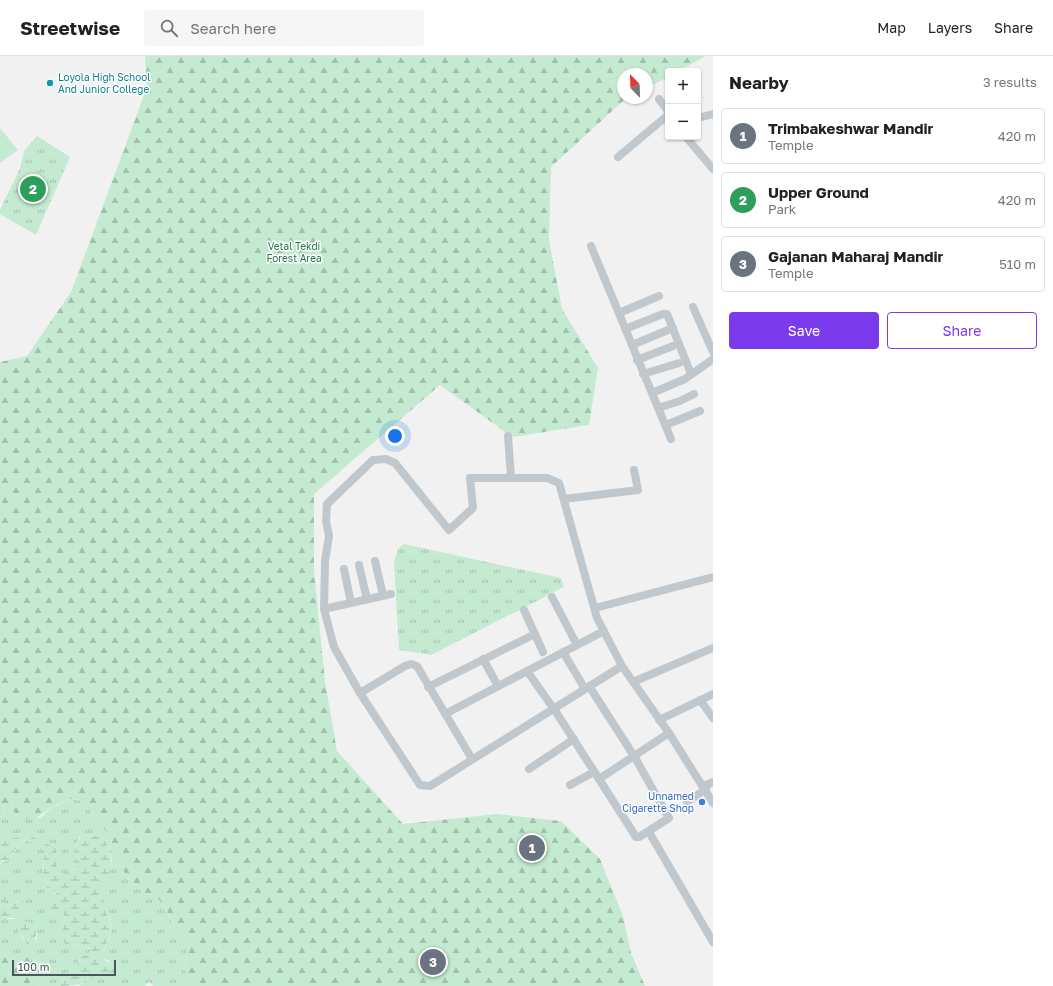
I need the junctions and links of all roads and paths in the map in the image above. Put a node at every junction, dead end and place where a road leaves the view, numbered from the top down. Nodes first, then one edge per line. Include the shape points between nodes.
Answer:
1 (659, 99) dead end
2 (665, 106) edge
3 (713, 114) edge
4 (701, 117) edge
5 (665, 118) edge
6 (689, 140) edge
7 (618, 157) dead end
8 (713, 169) edge
9 (591, 246) dead end
10 (659, 296) dead end
11 (693, 307) dead end
12 (619, 313) junction
13 (674, 328) junction
14 (625, 329) junction
15 (632, 346) junction
16 (673, 346) dead end
17 (713, 352) edge
18 (713, 359) edge
19 (637, 360) junction
20 (678, 363) dead end
21 (643, 374) junction
22 (691, 374) junction
23 (652, 393) junction
24 (694, 394) dead end
25 (658, 408) junction
26 (700, 411) dead end
27 (666, 425) junction
28 (508, 436) dead end
29 (671, 439) dead end
30 (634, 470) dead end
31 (511, 478) junction
32 (564, 499) junction
33 (375, 561) dead end
34 (359, 565) dead end
35 (344, 569) dead end
36 (713, 577) edge
37 (552, 597) dead end
38 (366, 599) junction
39 (351, 603) junction
40 (595, 608) junction
41 (324, 609) junction
42 (524, 610) dead end
43 (604, 631) junction
44 (535, 634) junction
45 (577, 645) junction
46 (713, 648) edge
47 (543, 652) dead end
48 (563, 652) junction
49 (483, 659) junction
50 (622, 666) junction
51 (527, 671) junction
52 (632, 682) junction
53 (498, 686) junction
54 (428, 687) junction
55 (587, 687) junction
56 (360, 693) junction
57 (713, 694) edge
58 (700, 700) junction
59 (553, 708) junction
60 (445, 714) junction
61 (713, 718) edge
62 (659, 720) junction
63 (670, 733) junction
64 (574, 739) junction
65 (634, 756) junction
66 (472, 759) junction
67 (529, 770) dead end
68 (594, 772) junction
69 (599, 779) junction
70 (713, 782) edge
71 (570, 785) dead end
72 (705, 788) junction
73 (687, 802) dead end
74 (713, 803) edge
75 (649, 832) junction
76 (713, 942) edge

1 - 2 street
3 - 4 street
5 - 7 street
6 - 8 street
9 - 12 street
10 - 12 street
11 - 17 street
12 - 14 street
13 - 14 street via 664,313
13 - 15 street
13 - 22 street
14 - 15 street
15 - 19 street
16 - 19 street
18 - 22 street
19 - 21 street
20 - 21 street
21 - 23 street
22 - 23 street
23 - 25 street
24 - 25 street
25 - 27 street
26 - 27 street
27 - 29 street
28 - 31 street
30 - 32 street via 638,490
31 - 32 street via 546,478 555,481 561,486
31 - 41 street via 470,478 473,508 449,530 395,463 386,459 372,460 327,504 326,521 329,536 325,561
32 - 40 street
33 - 38 street via 387,594
34 - 38 street
35 - 39 street
36 - 40 street
37 - 45 street
38 - 39 street
39 - 41 street
40 - 43 street
41 - 56 street via 334,647
42 - 44 street
43 - 45 street
43 - 50 street
44 - 47 street
44 - 49 street
45 - 48 street
46 - 52 street
48 - 51 street
48 - 55 street
49 - 53 street
49 - 54 street
50 - 52 street
50 - 55 street
51 - 53 street
51 - 59 street
52 - 62 street
53 - 60 street
54 - 56 street via 421,670 411,664
54 - 60 street
55 - 59 street
55 - 65 street
56 - 66 street via 420,785 430,786
57 - 58 street
58 - 61 street
58 - 62 street
59 - 64 street
59 - 66 street
60 - 66 street
62 - 63 street
63 - 65 street
63 - 72 street
64 - 67 street
64 - 68 street
65 - 69 street
65 - 75 street via 669,818
68 - 69 street
68 - 71 street
69 - 75 street via 636,837
70 - 72 street
72 - 73 street
72 - 74 street
75 - 76 street

